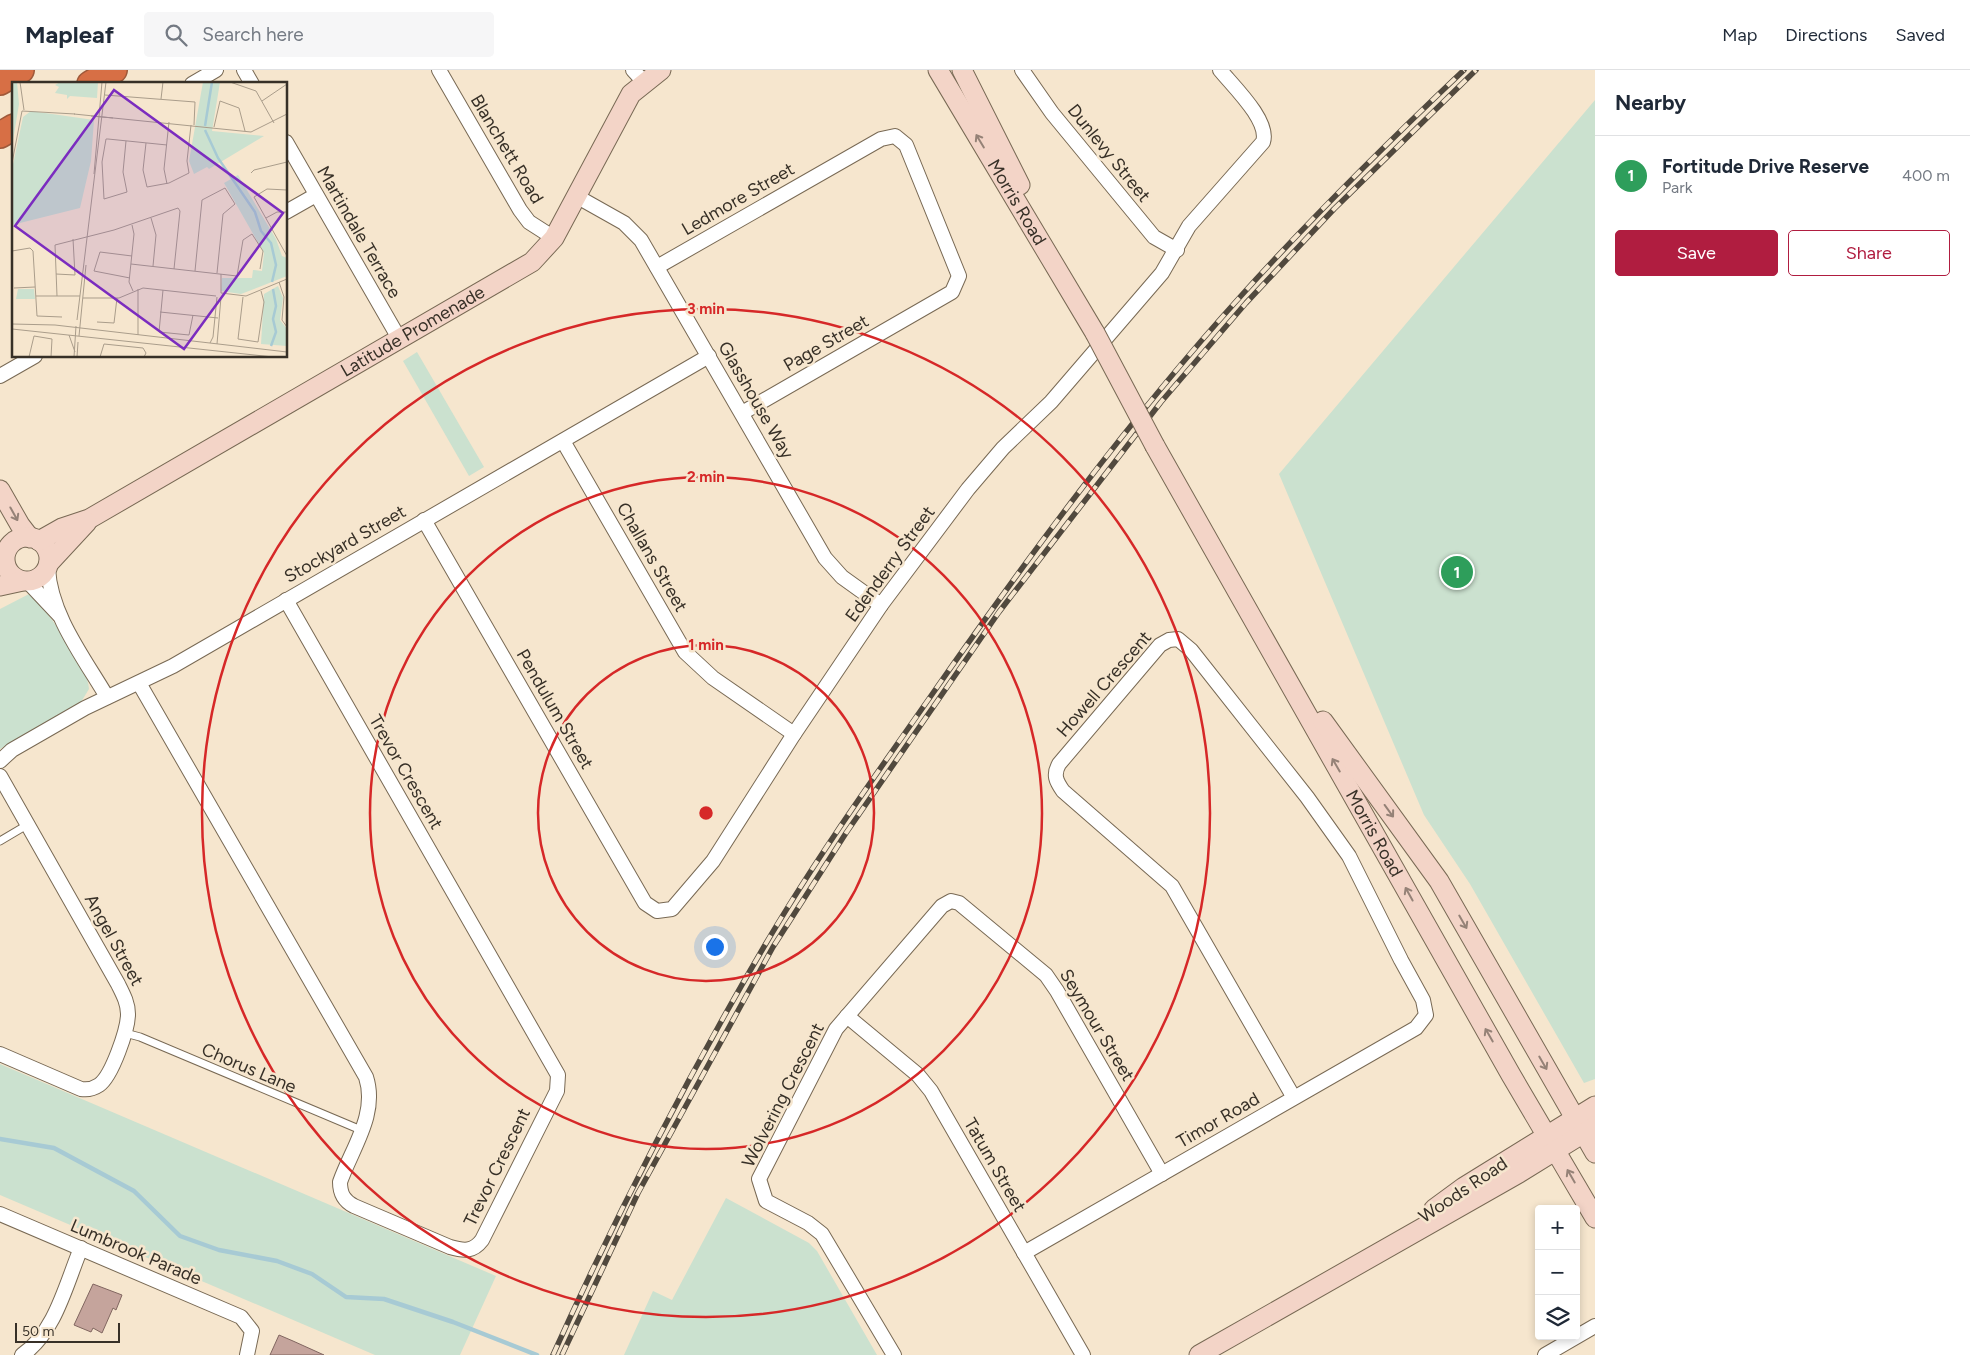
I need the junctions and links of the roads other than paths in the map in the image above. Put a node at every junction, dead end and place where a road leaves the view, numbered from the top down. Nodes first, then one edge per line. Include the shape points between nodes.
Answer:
1 (21, 70) edge
2 (114, 70) edge
3 (216, 70) edge
4 (244, 70) edge
5 (439, 70) edge
6 (661, 70) edge
7 (938, 70) edge
8 (962, 70) edge
9 (1022, 70) edge
10 (1220, 70) edge
11 (638, 76) edge
12 (0, 82) edge
13 (93, 82) edge
14 (195, 82) edge
15 (251, 82) edge
16 (12, 128) edge
17 (0, 135) edge
18 (288, 145) edge
19 (316, 194) junction
20 (576, 196) junction
21 (288, 211) edge
22 (554, 238) junction
23 (1177, 250) junction
24 (657, 267) junction
25 (930, 305) joint
26 (1095, 333) junction
27 (400, 340) junction
28 (708, 356) junction
29 (32, 358) edge
30 (0, 376) edge
31 (742, 414) junction
32 (563, 441) junction
33 (1156, 446) junction
34 (0, 490) edge
35 (90, 519) junction
36 (424, 520) junction
37 (35, 539) junction
38 (3, 555) edge
39 (48, 565) junction
40 (25, 581) junction
41 (0, 586) edge
42 (286, 600) junction
43 (881, 606) junction
44 (61, 617) junction
45 (139, 683) junction
46 (107, 698) junction
47 (794, 734) junction
48 (0, 761) edge
49 (0, 776) edge
50 (27, 825) junction
51 (0, 841) edge
52 (1418, 851) junction
53 (1395, 868) junction
54 (951, 901) joint
55 (656, 911) joint
56 (1426, 1015) joint
57 (847, 1016) junction
58 (125, 1033) junction
59 (0, 1054) edge
60 (1294, 1098) junction
61 (1595, 1106) edge
62 (1584, 1126) edge
63 (361, 1130) junction
64 (1551, 1142) junction
65 (1595, 1154) edge
66 (1162, 1174) junction
67 (0, 1214) edge
68 (1595, 1218) edge
69 (81, 1248) junction
70 (1024, 1253) junction
71 (1595, 1326) edge
72 (22, 1355) edge
73 (247, 1355) edge
74 (894, 1355) edge
75 (1083, 1355) edge
76 (1199, 1355) edge
77 (1545, 1355) edge

1 - 12 highway
2 - 13 highway
3 - 14 street
4 - 15 street
5 - 22 street, Blanchett Road via 520,210 529,222
6 - 11 street, Latitude Promenade
26 -> 7 street, Morris Road
8 - 26 street, Morris Road
9 - 23 street, Dunlevy Street via 1052,113 1154,237
10 - 23 street, Edenderry Street via 1260,120 1265,135 1258,149 1189,226
11 - 20 street, Latitude Promenade
16 - 17 highway
18 - 19 street, Martindale Terrace
19 - 21 street
19 - 27 street, Martindale Terrace
20 - 22 street, Latitude Promenade
20 - 24 street, Glasshouse Way via 630,228
22 - 27 street, Latitude Promenade via 520,270
23 - 43 street, Edenderry Street via 1162,273 1051,402 1003,448 974,482
24 - 25 street, Ledmore Street via 881,139 895,136 906,145 959,276 952,292
24 - 28 street, Glasshouse Way
25 - 31 street, Page Street
26 - 33 street, Morris Road, bridge
27 - 35 street, Latitude Promenade
28 - 31 street, Glasshouse Way
28 - 32 street, Stockyard Street
29 - 30 street
31 - 43 street, Glasshouse Way via 825,558 842,577
32 - 36 street, Stockyard Street
32 - 47 street, Challans Street via 685,652 713,678
33 -> 52 street, Morris Road via 1314,709
53 -> 33 street, Morris Road
34 -> 37 street via 20,525
35 - 37 street, Latitude Promenade
35 - 39 street, Latitude Promenade
36 - 42 street, Stockyard Street
36 - 55 street, Pendulum Street via 645,903
37 - 38 street via 16,541
37 - 39 street via 48,553
38 - 40 street via 13,576
39 - 40 street via 39,578
39 - 44 street via 48,577
40 - 41 street
40 - 44 street
42 - 45 street, Stockyard Street
42 - 63 street, Trevor Crescent via 558,1075 557,1091 482,1240 472,1250 450,1247 347,1201 341,1193 340,1182
43 - 47 street, Edenderry Street
44 - 46 street
45 - 46 street, Stockyard Street
45 - 63 street, Trevor Crescent via 366,1077 370,1093 369,1110
46 - 48 street, Stockyard Street via 12,750
47 - 55 street, Edenderry Street via 704,874 676,907
49 - 50 street, Angel Street
50 - 51 lane
50 - 58 street, Angel Street via 124,995 128,1014
52 - 53 street
52 -> 62 street, Morris Road via 1444,889
64 -> 53 street, Morris Road
54 - 57 street, Wolvering Crescent via 936,912
54 - 66 street, Seymour Street via 968,910 1046,975
56 - 60 street, Timor Road via 1416,1028
56 - 60 street, Howell Crescent via 1423,1000 1349,856 1308,798 1185,644 1178,639 1160,644 1059,764 1056,782 1172,886
57 - 70 street, Tatum Street via 918,1076 931,1091
57 - 74 street, Wolvering Crescent via 833,1034 758,1179 766,1201 808,1223 829,1243
58 - 59 street, Angel Street via 104,1080 92,1089 80,1089
58 - 63 lane, Chorus Lane
60 - 66 street, Timor Road
61 - 62 street, Woods Road
62 - 64 street, Woods Road
62 - 65 street, Morris Road
68 -> 64 street, Morris Road
64 - 76 street, Woods Road via 1519,1173
66 - 70 street, Timor Road
67 - 69 street, Lumbrook Parade
69 - 72 street via 49,1324 36,1343
69 - 73 street, Lumbrook Parade via 241,1317 252,1331
70 - 75 street, Tatum Street
71 - 77 street

